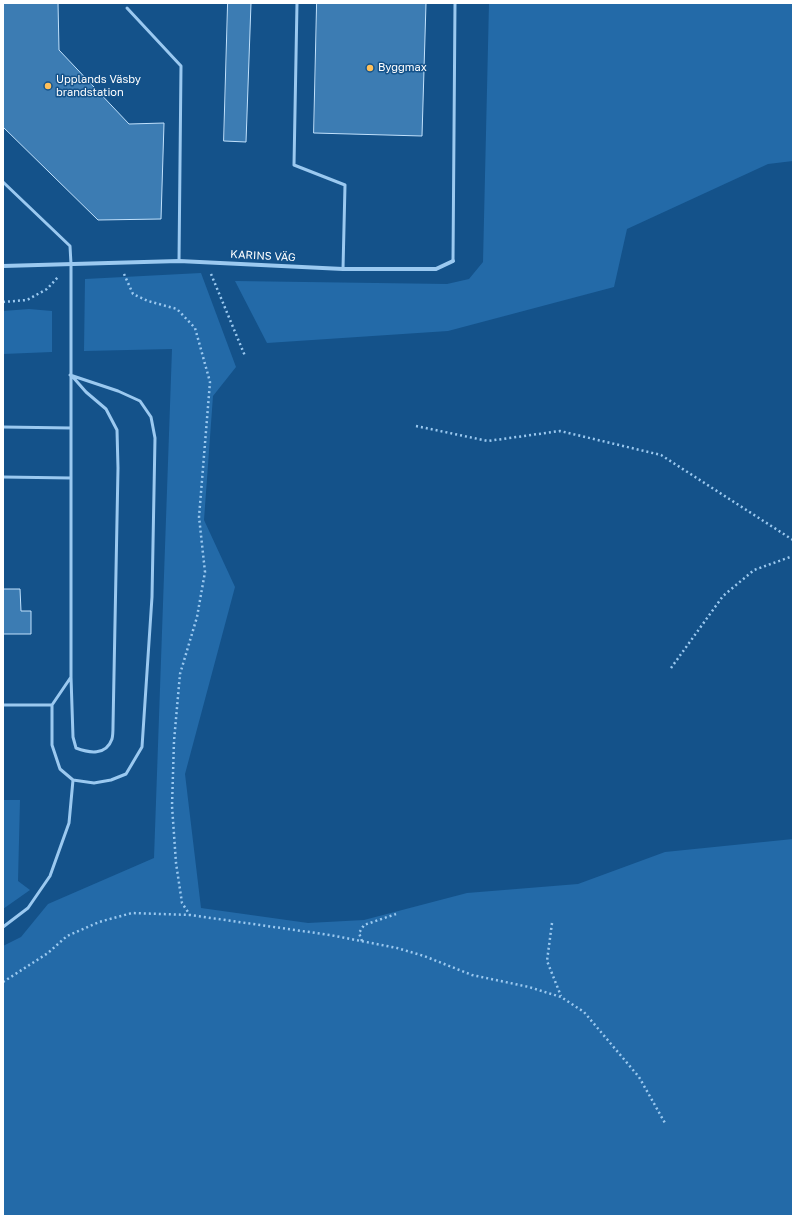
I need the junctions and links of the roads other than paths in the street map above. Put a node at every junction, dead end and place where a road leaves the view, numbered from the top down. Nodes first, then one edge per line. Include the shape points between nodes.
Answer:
1 (297, 3) edge
2 (455, 3) edge
3 (127, 8) dead end
4 (3, 182) edge
5 (453, 261) joint
6 (179, 262) junction
7 (71, 264) junction
8 (3, 266) edge
9 (343, 269) junction
10 (70, 375) junction
11 (3, 427) edge
12 (71, 428) junction
13 (3, 477) edge
14 (71, 478) junction
15 (71, 677) junction
16 (3, 705) edge
17 (52, 706) junction
18 (73, 780) junction
19 (3, 927) edge

1 - 9 lane via 294,164 345,185
2 - 5 lane
3 - 6 lane via 181,66
4 - 7 lane via 70,246
5 - 9 street, KARINS VÄG via 436,269
6 - 7 street, KARINS VÄG
6 - 9 street, KARINS VÄG
7 - 8 street, KARINS VÄG
7 - 10 lane
10 - 12 lane
10 - 15 lane via 106,409 117,430 114,726 112,739 107,748 99,752 87,752 76,748 73,737
10 - 18 lane via 118,391 140,402 151,417 155,438 152,597 142,747 126,774 94,784
11 - 12 lane
12 - 14 lane
13 - 14 lane
14 - 15 lane
15 - 17 lane
16 - 17 lane
17 - 18 lane via 52,745 60,769
18 - 19 lane via 68,823 50,876 28,908

